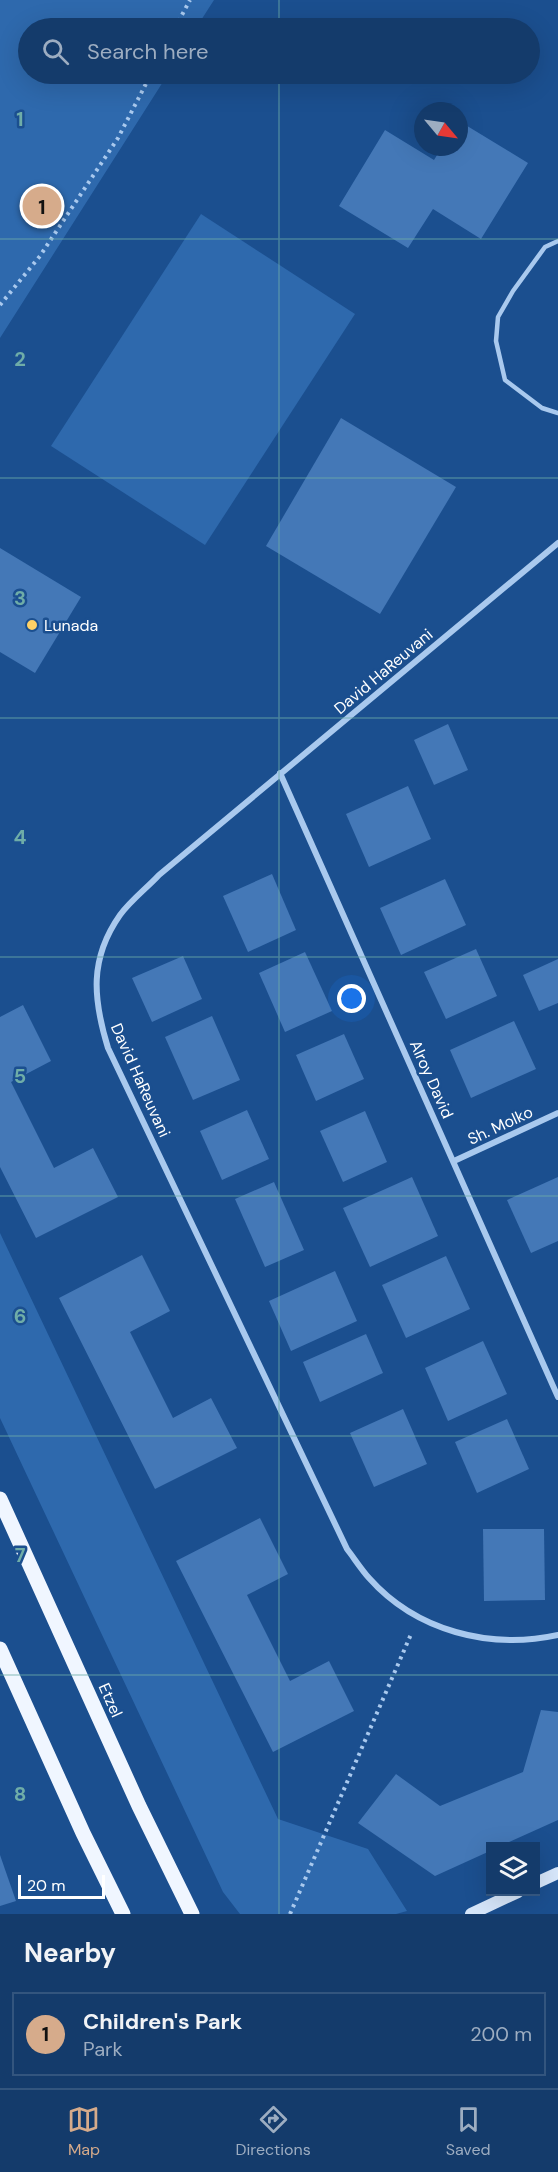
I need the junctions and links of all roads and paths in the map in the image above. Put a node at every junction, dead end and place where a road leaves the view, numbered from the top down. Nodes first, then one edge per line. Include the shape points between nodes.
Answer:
1 (190, 0) edge
2 (180, 18) edge
3 (147, 84) edge
4 (558, 241) edge
5 (0, 305) edge
6 (558, 412) edge
7 (558, 543) edge
8 (280, 773) junction
9 (558, 1113) edge
10 (454, 1161) junction
11 (558, 1397) edge
12 (0, 1499) edge
13 (419, 1618) junction
14 (558, 1635) edge
15 (0, 1649) edge
16 (558, 1872) edge
17 (540, 1881) edge
18 (509, 1896) edge
19 (123, 1914) edge
20 (192, 1914) edge
21 (290, 1914) edge
22 (471, 1914) edge

1 - 2 path
3 - 5 path via 118,138 40,256
4 - 6 lane via 545,247 503,308 498,317 496,341 505,380 542,408
7 - 8 street, David HaReuvani
8 - 10 street, Alroy David
8 - 13 street, David HaReuvani via 159,875 122,913 104,942 97,971 100,1023 108,1048 347,1549 369,1578
9 - 10 street, Sh. Molko
10 - 11 street, Alroy David
12 - 20 main road, Etzel
13 - 14 street, David HaReuvani via 486,1640
13 - 21 path
15 - 19 main road
16 - 17 street
18 - 22 street

